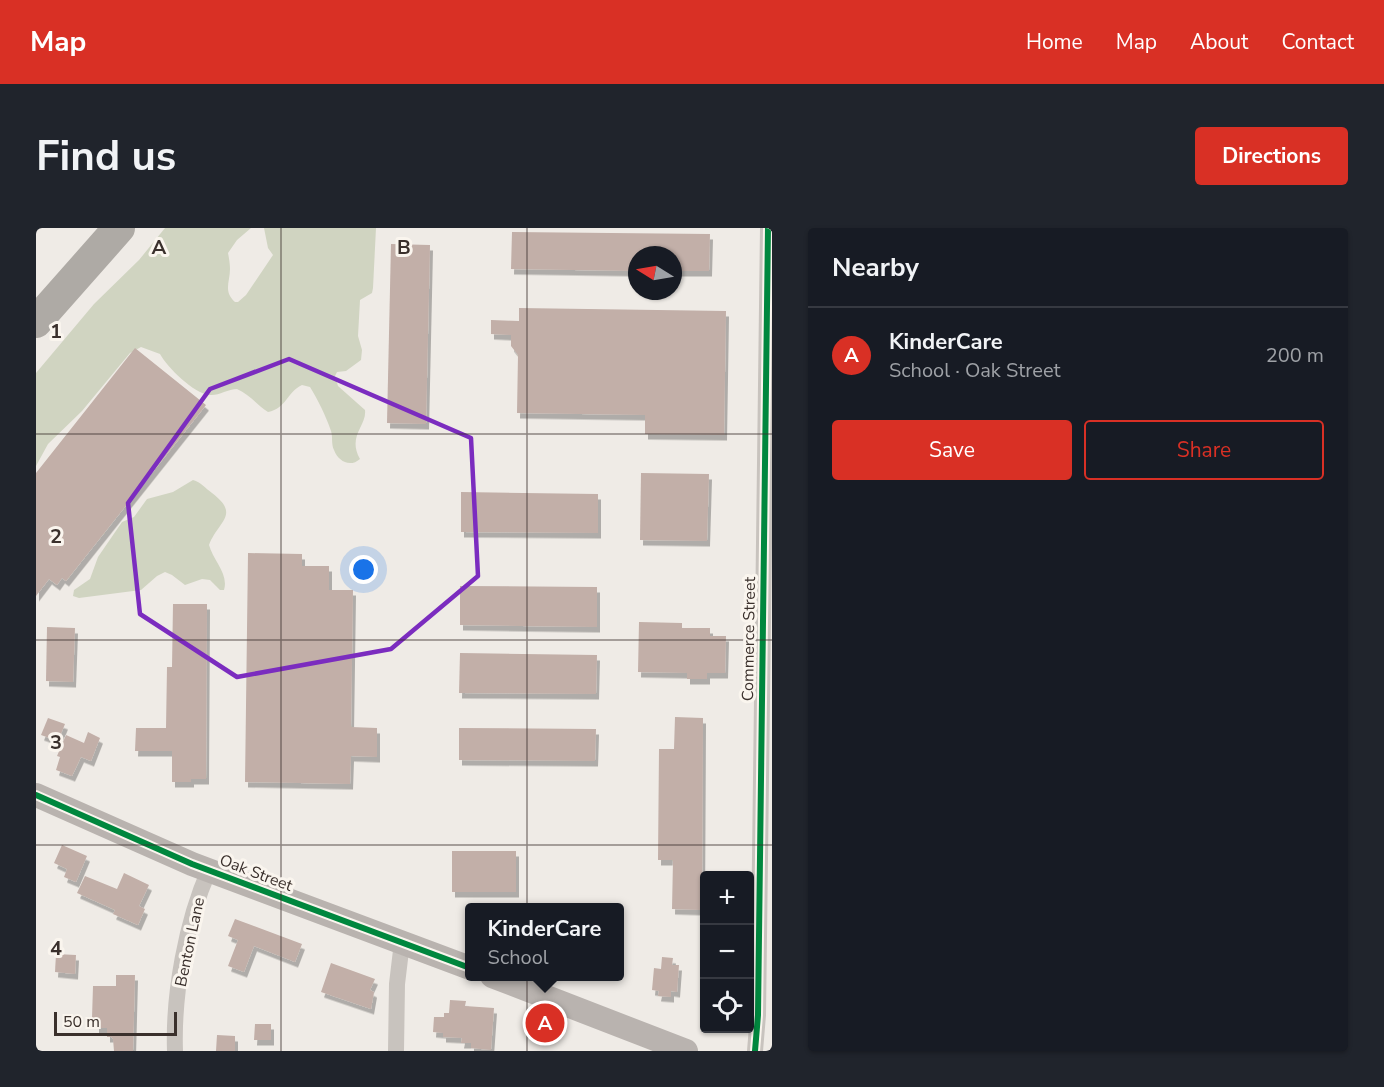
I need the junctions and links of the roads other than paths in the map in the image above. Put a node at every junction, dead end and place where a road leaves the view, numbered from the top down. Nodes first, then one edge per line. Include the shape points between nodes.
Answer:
1 (119, 228) edge
2 (768, 228) edge
3 (36, 322) edge
4 (36, 798) edge
5 (209, 870) junction
6 (402, 942) junction
7 (465, 966) edge
8 (505, 981) edge
9 (174, 1051) edge
10 (396, 1051) edge
11 (686, 1051) edge
12 (755, 1051) edge

1 - 3 highway
2 - 12 street, Commerce Street
4 - 5 street, Oak Street
5 - 6 street, Oak Street
5 - 9 street, Benton Lane via 185,950
6 - 7 street, Oak Street
6 - 10 street
8 - 11 street

